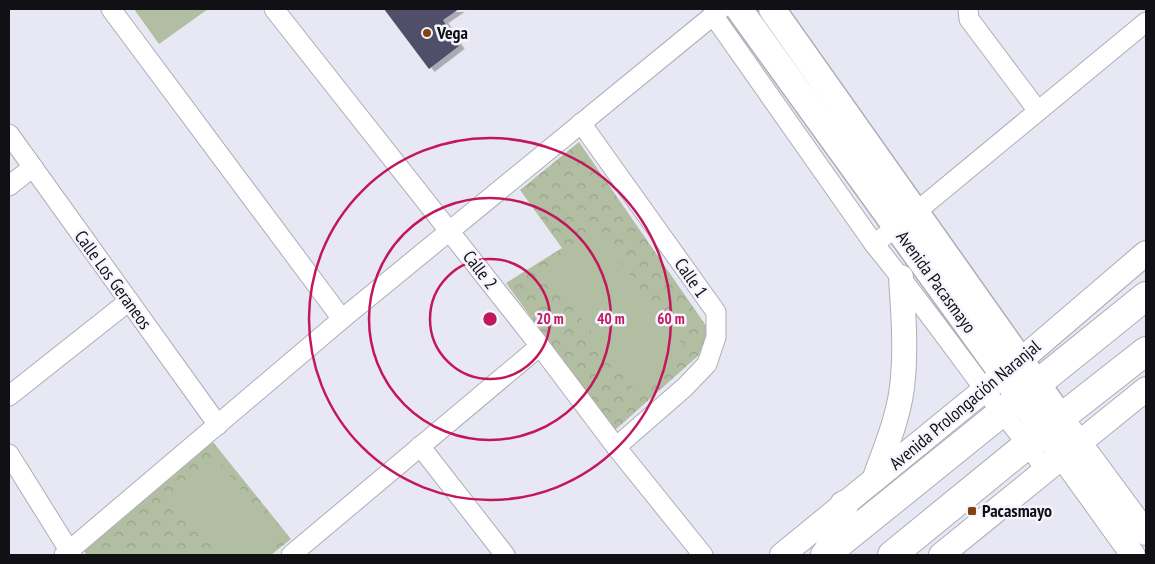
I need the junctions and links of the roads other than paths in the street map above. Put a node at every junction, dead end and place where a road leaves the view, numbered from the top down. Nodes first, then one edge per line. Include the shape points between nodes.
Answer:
1 (110, 9) edge
2 (274, 9) edge
3 (739, 9) edge
4 (772, 9) edge
5 (968, 9) edge
6 (717, 12) edge
7 (1146, 22) edge
8 (1038, 111) junction
9 (582, 123) junction
10 (9, 134) edge
11 (33, 167) junction
12 (9, 186) edge
13 (906, 220) junction
14 (449, 232) junction
15 (874, 244) junction
16 (1146, 253) edge
17 (901, 277) junction
18 (1146, 296) edge
19 (129, 301) junction
20 (342, 319) junction
21 (540, 346) junction
22 (1146, 351) edge
23 (1003, 375) junction
24 (1146, 389) edge
25 (9, 396) edge
26 (1020, 399) junction
27 (218, 425) junction
28 (1045, 431) junction
29 (420, 446) junction
30 (616, 448) junction
31 (9, 454) edge
32 (1062, 457) junction
33 (874, 480) junction
34 (844, 506) junction
35 (1146, 534) edge
36 (68, 554) edge
37 (827, 554) edge
38 (291, 555) edge
39 (505, 555) edge
40 (703, 555) edge
41 (782, 555) edge
42 (892, 555) edge
43 (941, 555) edge
44 (1133, 555) edge

1 - 20 street
2 - 14 street, Calle 2
3 - 13 main road, Avenida Pacasmayo
4 - 13 main road, Avenida Pacasmayo
5 - 8 street via 969,19
6 - 9 street
6 - 15 street, Avenida Pacasmayo
7 - 8 street
8 - 13 street
9 - 14 street
9 - 30 street, Calle 1 via 716,312 716,337 707,364
10 - 11 street, Calle Los Geraneos
11 - 12 street
11 - 19 street, Calle Los Geraneos
13 - 15 street
13 - 23 main road, Avenida Pacasmayo
14 - 20 street
14 - 21 street, Calle 2
15 - 17 street, Avenida Pacasmayo
16 - 23 street, Avenida Prolongación Naranjal
17 - 23 street, Avenida Pacasmayo
17 - 33 street via 905,333 903,378 892,430
18 - 26 main road, Avenida Prolongación Naranjal
19 - 25 street
19 - 27 street, Calle Los Geraneos
20 - 27 street
21 - 29 street
21 - 30 street, Calle 2
22 - 28 main road
23 - 26 main road, Avenida Pacasmayo
23 - 26 street, Avenida Pacasmayo
23 - 33 street, Avenida Prolongación Naranjal
24 - 32 street
26 - 28 main road, Avenida Pacasmayo
26 - 28 street, Avenida Pacasmayo
26 - 37 main road, Avenida Prolongación Naranjal
27 - 36 street
28 - 32 street, Avenida Pacasmayo
28 - 32 street, Avenida Pacasmayo
28 - 42 main road
29 - 38 street
29 - 39 street
30 - 40 street, Calle 2
31 - 36 street
32 - 35 street, Avenida Pacasmayo
32 - 43 street
32 - 44 street, Avenida Pacasmayo
33 - 34 street, Avenida Prolongación Naranjal
34 - 37 main road
34 - 41 street, Avenida Prolongación Naranjal

